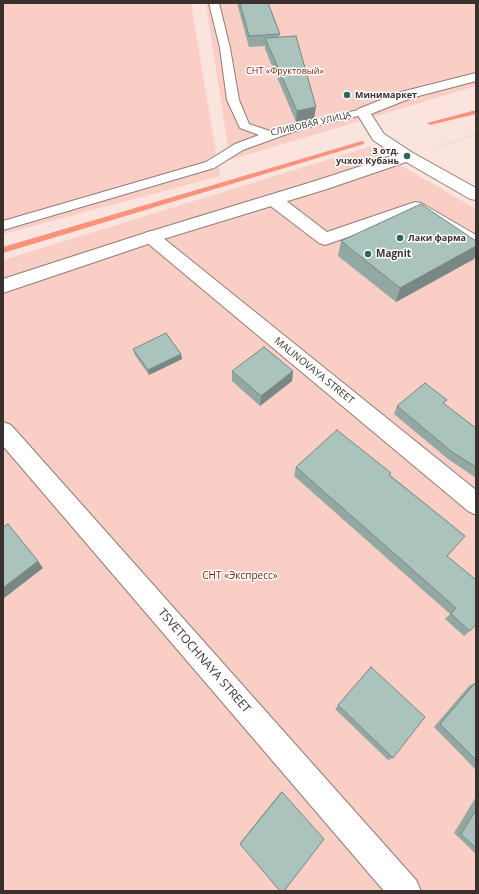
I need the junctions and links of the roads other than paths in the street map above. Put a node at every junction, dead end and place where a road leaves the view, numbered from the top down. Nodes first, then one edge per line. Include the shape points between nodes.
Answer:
1 (214, 3) edge
2 (476, 77) edge
3 (363, 112) junction
4 (270, 135) junction
5 (407, 156) junction
6 (476, 195) edge
7 (274, 200) junction
8 (3, 226) edge
9 (151, 237) junction
10 (476, 243) edge
11 (3, 286) edge
12 (3, 431) edge
13 (476, 504) edge
14 (405, 891) edge

1 - 4 lane, СЛИВОВАЯ УЛИЦА via 225,48 233,100 244,126
2 - 3 street via 406,95
3 - 4 lane, СЛИВОВАЯ УЛИЦА
3 - 5 street via 378,137
4 - 8 lane via 238,147 210,165
5 - 6 street
5 - 7 street
7 - 9 street
7 - 10 street via 325,239 415,207
9 - 11 street
9 - 13 street, MALINOVAYA STREET
12 - 14 street, TSVETOCHNAYA STREET

